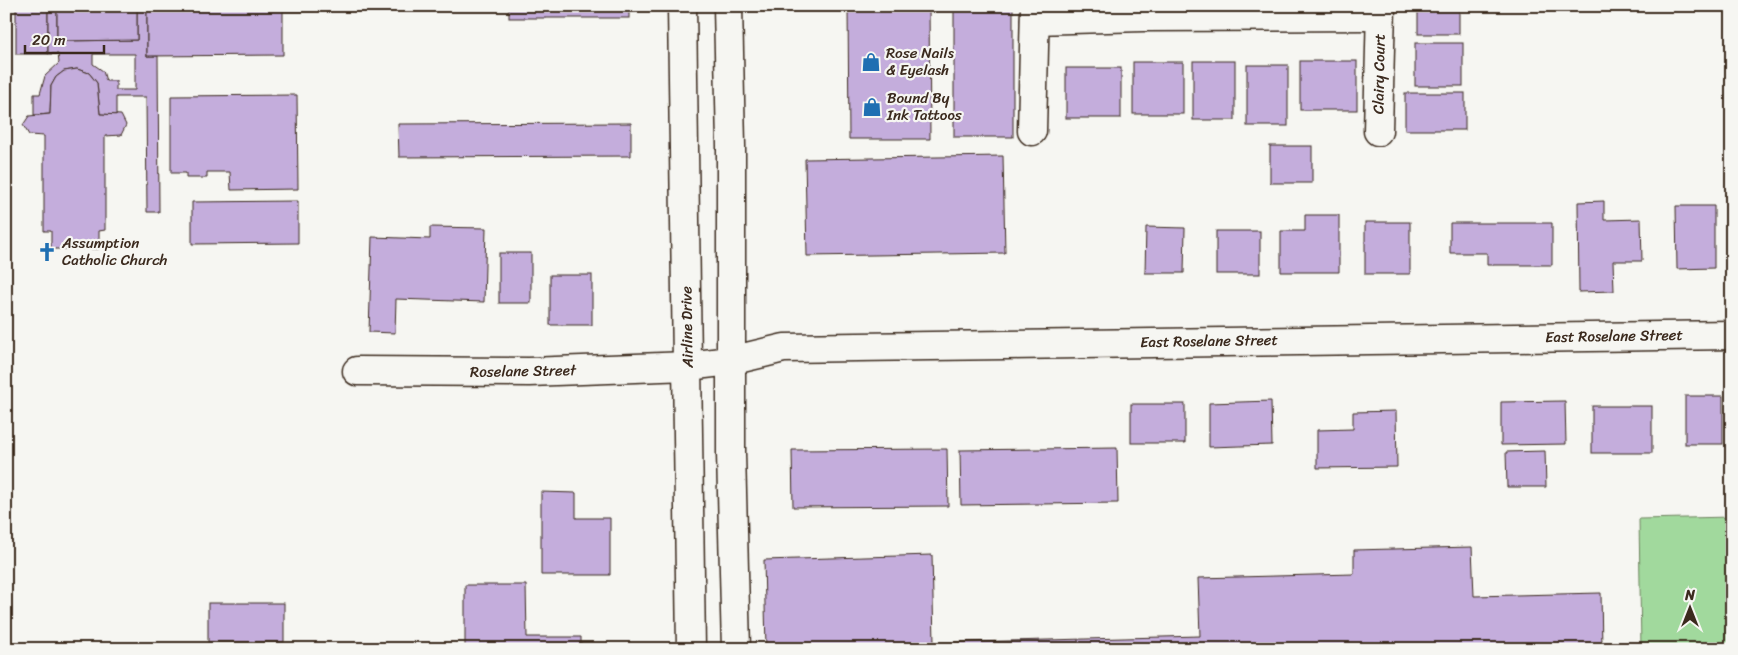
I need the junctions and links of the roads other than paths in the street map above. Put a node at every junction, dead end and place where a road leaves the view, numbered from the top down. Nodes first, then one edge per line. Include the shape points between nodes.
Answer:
1 (682, 6) edge
2 (728, 6) edge
3 (1380, 11) edge
4 (1143, 12) edge
5 (1035, 13) edge
6 (1032, 131) dead end
7 (1378, 131) dead end
8 (1732, 335) edge
9 (730, 360) junction
10 (688, 366) junction
11 (357, 372) dead end
12 (691, 649) edge
13 (736, 649) edge

1 - 10 street, Airline Drive
2 - 9 street
3 - 4 street, Clairy Court
3 - 7 street, Clairy Court
4 - 5 street, Clairy Court
5 - 6 street, Clairy Court
8 - 9 street, East Roselane Street via 784,348
9 - 10 street, East Roselane Street
9 - 13 street
10 - 11 street, Roselane Street via 529,372
10 - 12 street, Airline Drive

